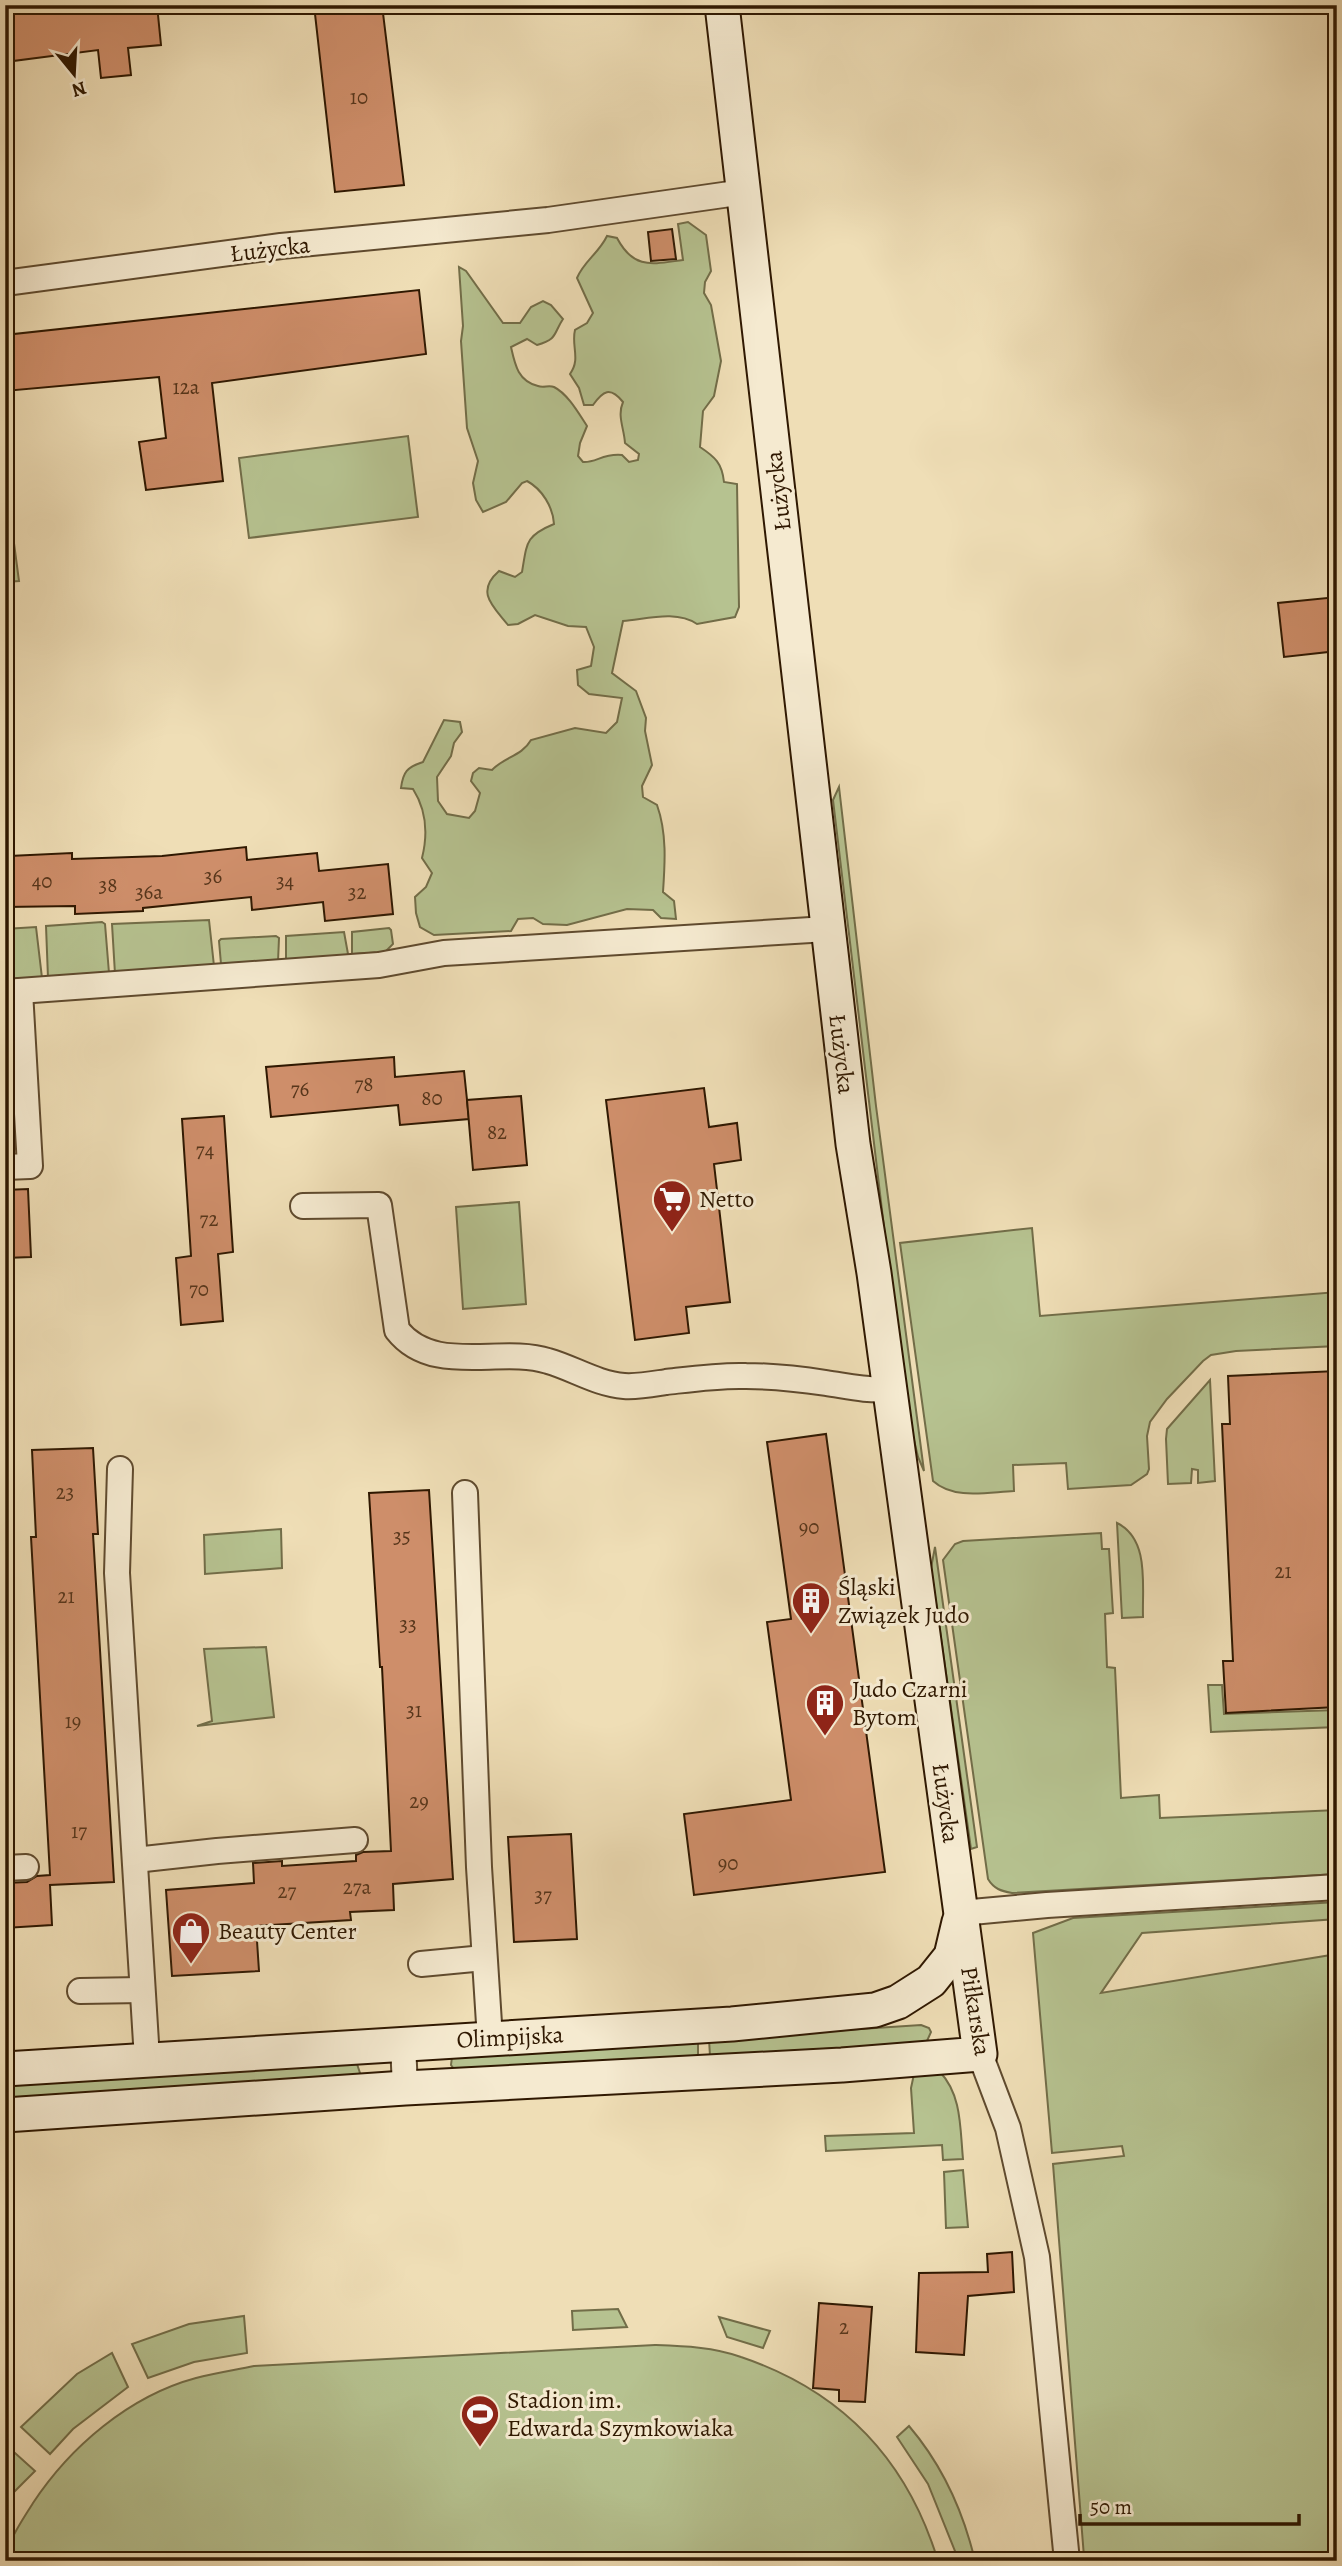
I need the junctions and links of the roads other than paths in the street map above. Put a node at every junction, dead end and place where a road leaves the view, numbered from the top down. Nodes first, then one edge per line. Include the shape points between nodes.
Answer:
1 (722, 5) edge
2 (744, 192) junction
3 (5, 283) edge
4 (827, 929) junction
5 (12, 992) edge
6 (5, 1167) edge
7 (303, 1206) dead end
8 (889, 1389) junction
9 (120, 1469) dead end
10 (465, 1493) dead end
11 (355, 1840) dead end
12 (135, 1860) junction
13 (1337, 1887) edge
14 (961, 1913) junction
15 (484, 1958) junction
16 (421, 1964) dead end
17 (142, 1990) junction
18 (80, 1991) dead end
19 (489, 2039) junction
20 (403, 2043) junction
21 (980, 2054) junction
22 (147, 2059) junction
23 (5, 2068) edge
24 (405, 2088) junction
25 (5, 2115) edge
26 (1067, 2561) edge

1 - 2 street, Łużycka
2 - 3 street, Łużycka via 548,220 281,246
2 - 4 street, Łużycka
4 - 5 street via 444,953 379,965
4 - 8 street, Łużycka
5 - 6 street via 30,1166
7 - 8 street via 379,1205 397,1331 422,1351 547,1360 624,1386 743,1375
8 - 14 street, Łużycka
9 - 12 street via 117,1573
10 - 15 street
11 - 12 street
12 - 17 street
13 - 14 street
14 - 19 street, Olimpijska via 951,1956 931,1981 875,2010
14 - 21 street, Piłkarska
15 - 16 street
15 - 19 street
17 - 18 street
17 - 22 street
19 - 20 street, Olimpijska
20 - 22 street, Olimpijska
20 - 24 street
21 - 24 street, Olimpijska
21 - 26 street, Piłkarska via 1009,2127 1037,2257
22 - 23 street, Olimpijska
24 - 25 street, Olimpijska

